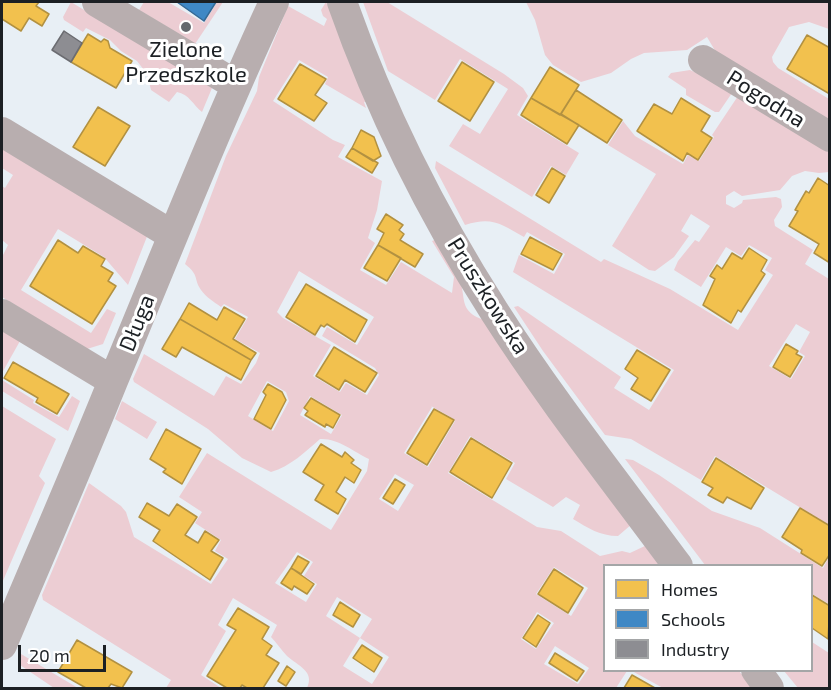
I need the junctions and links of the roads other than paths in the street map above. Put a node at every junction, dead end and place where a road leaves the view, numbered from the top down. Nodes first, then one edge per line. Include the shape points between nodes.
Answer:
1 (97, 2) edge
2 (274, 2) edge
3 (342, 2) edge
4 (703, 60) dead end
5 (236, 85) junction
6 (2, 132) edge
7 (830, 137) edge
8 (172, 235) junction
9 (2, 314) edge
10 (113, 381) junction
11 (677, 564) edge
12 (2, 645) edge
13 (757, 672) edge
14 (769, 688) edge

1 - 5 street
2 - 5 street, Długa
3 - 11 street, Pruszkowska via 406,155 493,310
4 - 7 street, Pogodna
5 - 8 street, Długa
6 - 8 street
8 - 10 street, Długa
9 - 10 street
10 - 12 street, Długa
13 - 14 street

